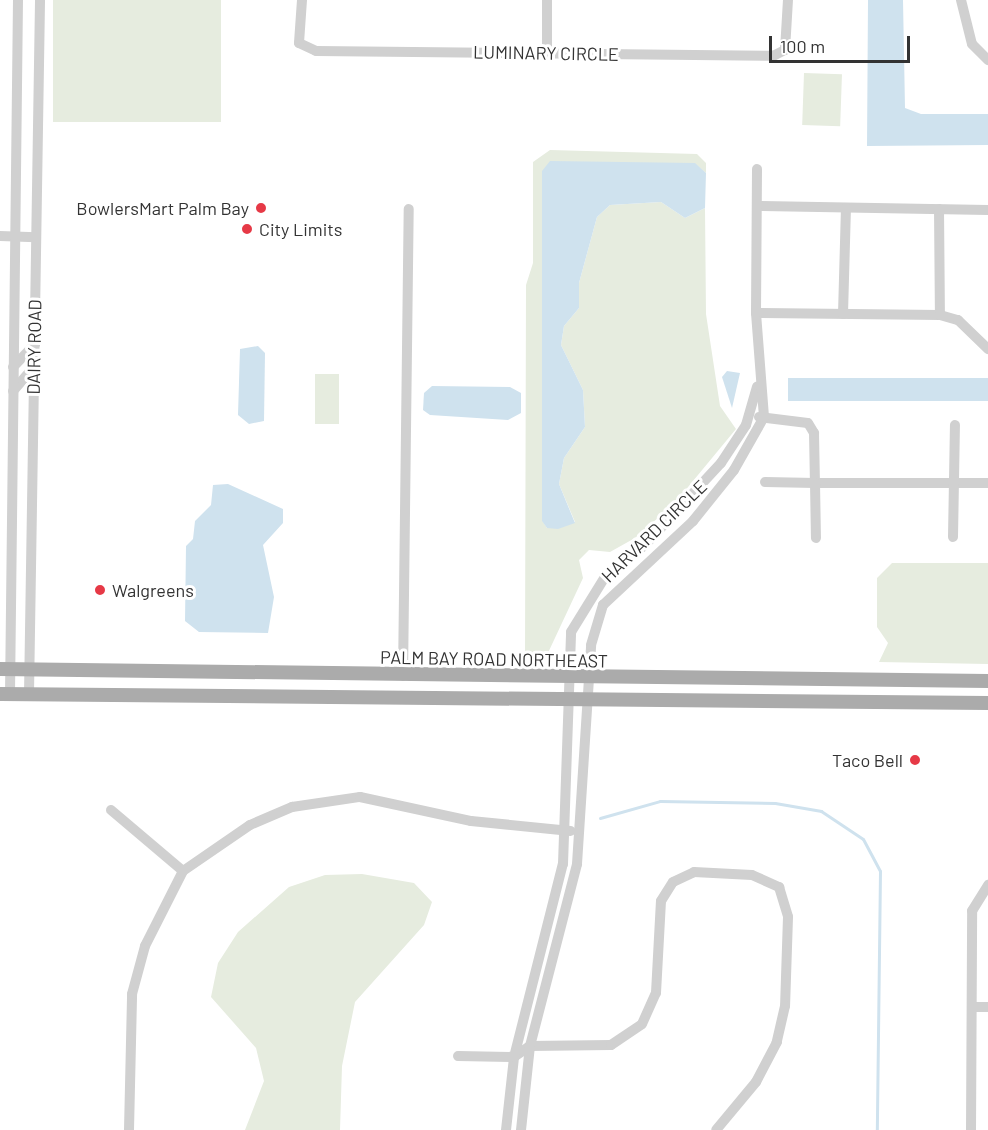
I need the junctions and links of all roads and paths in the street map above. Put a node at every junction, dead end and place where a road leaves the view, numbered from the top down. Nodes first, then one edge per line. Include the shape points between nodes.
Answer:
1 (18, 0) edge
2 (40, 0) edge
3 (302, 0) edge
4 (547, 0) edge
5 (788, 0) edge
6 (961, 0) edge
7 (546, 53) junction
8 (988, 60) edge
9 (757, 169) dead end
10 (757, 206) junction
11 (409, 208) dead end
12 (846, 208) junction
13 (939, 209) junction
14 (988, 210) edge
15 (0, 236) edge
16 (14, 237) junction
17 (36, 237) junction
18 (756, 313) junction
19 (843, 314) junction
20 (940, 315) junction
21 (35, 344) junction
22 (988, 349) edge
23 (760, 354) junction
24 (13, 367) junction
25 (34, 367) junction
26 (13, 391) junction
27 (750, 416) junction
28 (764, 417) junction
29 (955, 425) dead end
30 (765, 482) dead end
31 (815, 483) junction
32 (954, 483) junction
33 (988, 483) edge
34 (953, 537) dead end
35 (816, 538) dead end
36 (5, 669) edge
37 (30, 670) junction
38 (403, 676) junction
39 (568, 678) junction
40 (588, 678) junction
41 (871, 680) junction
42 (902, 680) junction
43 (988, 681) edge
44 (5, 694) edge
45 (29, 694) junction
46 (383, 698) junction
47 (567, 699) junction
48 (587, 700) junction
49 (841, 702) junction
50 (881, 703) junction
51 (988, 703) edge
52 (111, 810) dead end
53 (566, 830) junction
54 (580, 831) junction
55 (183, 871) junction
56 (988, 885) edge
57 (972, 1007) junction
58 (988, 1007) edge
59 (530, 1046) junction
60 (458, 1056) dead end
61 (514, 1057) junction
62 (129, 1130) edge
63 (506, 1130) edge
64 (521, 1130) edge
65 (716, 1130) edge
66 (971, 1130) edge

1 - 16 street, DAIRY ROAD
2 - 17 street, DAIRY ROAD
3 - 7 street, LUMINARY CIRCLE via 299,43 316,51
4 - 7 street
5 - 7 street, LUMINARY CIRCLE via 785,50 773,56
6 - 8 street via 972,44
9 - 10 street, HARVARD CIRCLE
10 - 12 street
10 - 18 street, HARVARD CIRCLE
11 - 38 street
12 - 13 street
12 - 19 street
13 - 14 street
13 - 20 street
15 - 16 street
16 - 17 street
16 - 24 street, DAIRY ROAD
17 - 21 street, DAIRY ROAD
18 - 19 street
18 - 23 street, HARVARD CIRCLE
19 - 20 street
20 - 22 street via 958,320
21 - 24 street
21 - 25 street, DAIRY ROAD
23 - 27 street, HARVARD CIRCLE
23 - 28 street, HARVARD CIRCLE
24 - 26 street, DAIRY ROAD
25 - 26 street
25 - 37 street, DAIRY ROAD
26 - 36 street, DAIRY ROAD
27 - 28 street
27 - 39 street, HARVARD CIRCLE via 721,463 683,507 605,577 583,605 571,632
28 - 31 street via 808,423 814,433
28 - 40 street, HARVARD CIRCLE via 734,470 693,521 603,606 591,645
29 - 32 street
30 - 31 street
31 - 32 street
31 - 35 street
32 - 33 street
32 - 34 street
36 - 37 main road, PALM BAY ROAD NORTHEAST
36 - 44 street, DAIRY ROAD
37 - 38 main road, PALM BAY ROAD NORTHEAST
37 - 45 street, DAIRY ROAD
38 - 39 main road, PALM BAY ROAD NORTHEAST
38 - 46 main road
39 - 40 main road, PALM BAY ROAD NORTHEAST
39 - 47 street, HARVARD CIRCLE
40 - 41 main road, PALM BAY ROAD NORTHEAST
40 - 48 street, HARVARD CIRCLE
41 - 42 main road, PALM BAY ROAD NORTHEAST
41 - 49 main road
42 - 43 main road, PALM BAY ROAD NORTHEAST
42 - 50 main road via 881,696
44 - 45 main road
45 - 46 main road
46 - 47 main road
47 - 48 main road
47 - 53 street, HARVARD CIRCLE
48 - 49 main road
48 - 54 street, HARVARD CIRCLE
49 - 50 main road
50 - 51 main road
52 - 55 street
53 - 54 street
53 - 55 street via 471,821 360,797 292,807 250,825
53 - 61 street, HARVARD CIRCLE via 556,900
54 - 59 street, HARVARD CIRCLE via 570,902
55 - 62 street via 145,946 132,994
56 - 57 street via 972,911
57 - 58 street
57 - 66 street
59 - 61 street
59 - 64 street, HARVARD CIRCLE
59 - 65 street via 612,1045 642,1024 656,993 660,901 673,882 694,872 718,872 752,875 779,887 789,917 785,1006 777,1042 756,1082
60 - 61 street
61 - 63 street, HARVARD CIRCLE

